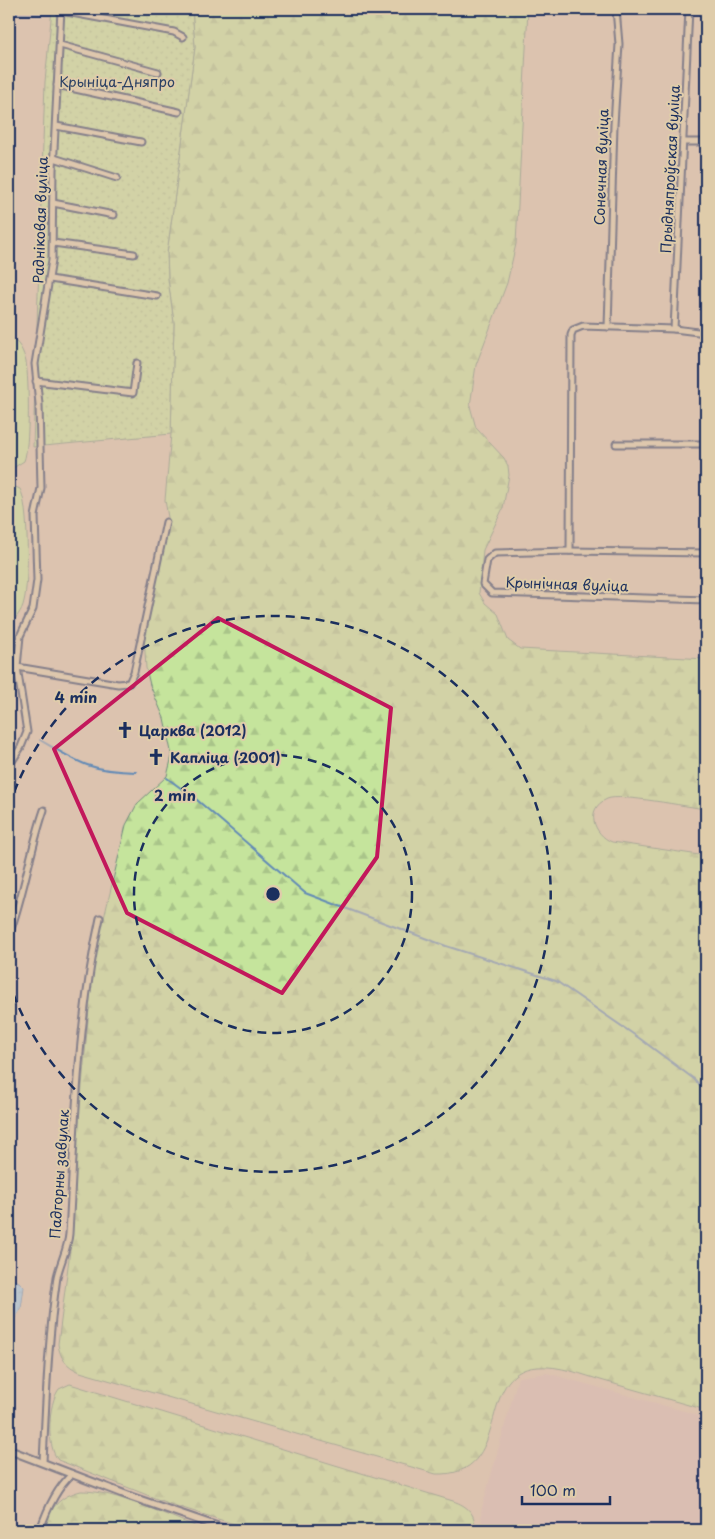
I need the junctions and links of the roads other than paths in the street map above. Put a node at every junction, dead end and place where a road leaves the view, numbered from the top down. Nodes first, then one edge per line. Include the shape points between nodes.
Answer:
1 (616, 9) edge
2 (688, 9) edge
3 (62, 10) edge
4 (183, 37) dead end
5 (60, 45) junction
6 (158, 72) dead end
7 (57, 85) junction
8 (179, 112) dead end
9 (56, 126) junction
10 (141, 142) dead end
11 (683, 142) junction
12 (706, 142) edge
13 (54, 158) junction
14 (118, 178) dead end
15 (53, 203) junction
16 (114, 215) dead end
17 (53, 243) junction
18 (134, 254) dead end
19 (50, 279) junction
20 (157, 296) dead end
21 (608, 327) junction
22 (674, 329) junction
23 (706, 333) edge
24 (136, 363) dead end
25 (36, 381) junction
26 (616, 444) dead end
27 (706, 444) edge
28 (166, 522) dead end
29 (570, 551) junction
30 (706, 553) edge
31 (706, 600) edge
32 (17, 667) junction
33 (9, 766) edge
34 (44, 810) dead end
35 (100, 918) dead end
36 (9, 935) edge
37 (9, 1450) edge
38 (43, 1462) junction
39 (72, 1474) junction
40 (40, 1530) edge
41 (228, 1530) edge

1 - 21 street, Сонечная вуліца via 619,44
2 - 11 street, Прыдняпроўская вуліца
3 - 4 street via 174,32
3 - 5 street, Радніковая вуліца
5 - 6 street
5 - 7 street, Радніковая вуліца
7 - 8 street
7 - 9 street, Радніковая вуліца
9 - 10 street
9 - 13 street, Радніковая вуліца
11 - 12 street
11 - 22 street, Прыдняпроўская вуліца
13 - 14 street
13 - 15 street, Радніковая вуліца
15 - 16 street
15 - 17 street, Радніковая вуліца
17 - 18 street
17 - 19 street, Радніковая вуліца
19 - 20 street
19 - 25 street, Радніковая вуліца via 35,356
21 - 22 street
21 - 29 street via 576,327 571,335
22 - 23 street
24 - 25 street via 133,393
25 - 32 street, Радніковая вуліца via 41,488 35,516 37,580 33,609 20,636
26 - 27 street
28 - 32 street via 129,683 118,684
29 - 30 street
29 - 31 street, Крынічная вуліца via 490,555 483,584 492,593
32 - 33 street, Радніковая вуліца via 27,732
34 - 36 street via 31,850 22,899
35 - 38 street, Падгорны завулак via 90,960 82,1024 68,1236 58,1276 47,1370
37 - 38 street
38 - 39 street
39 - 40 street via 61,1484
39 - 41 street

